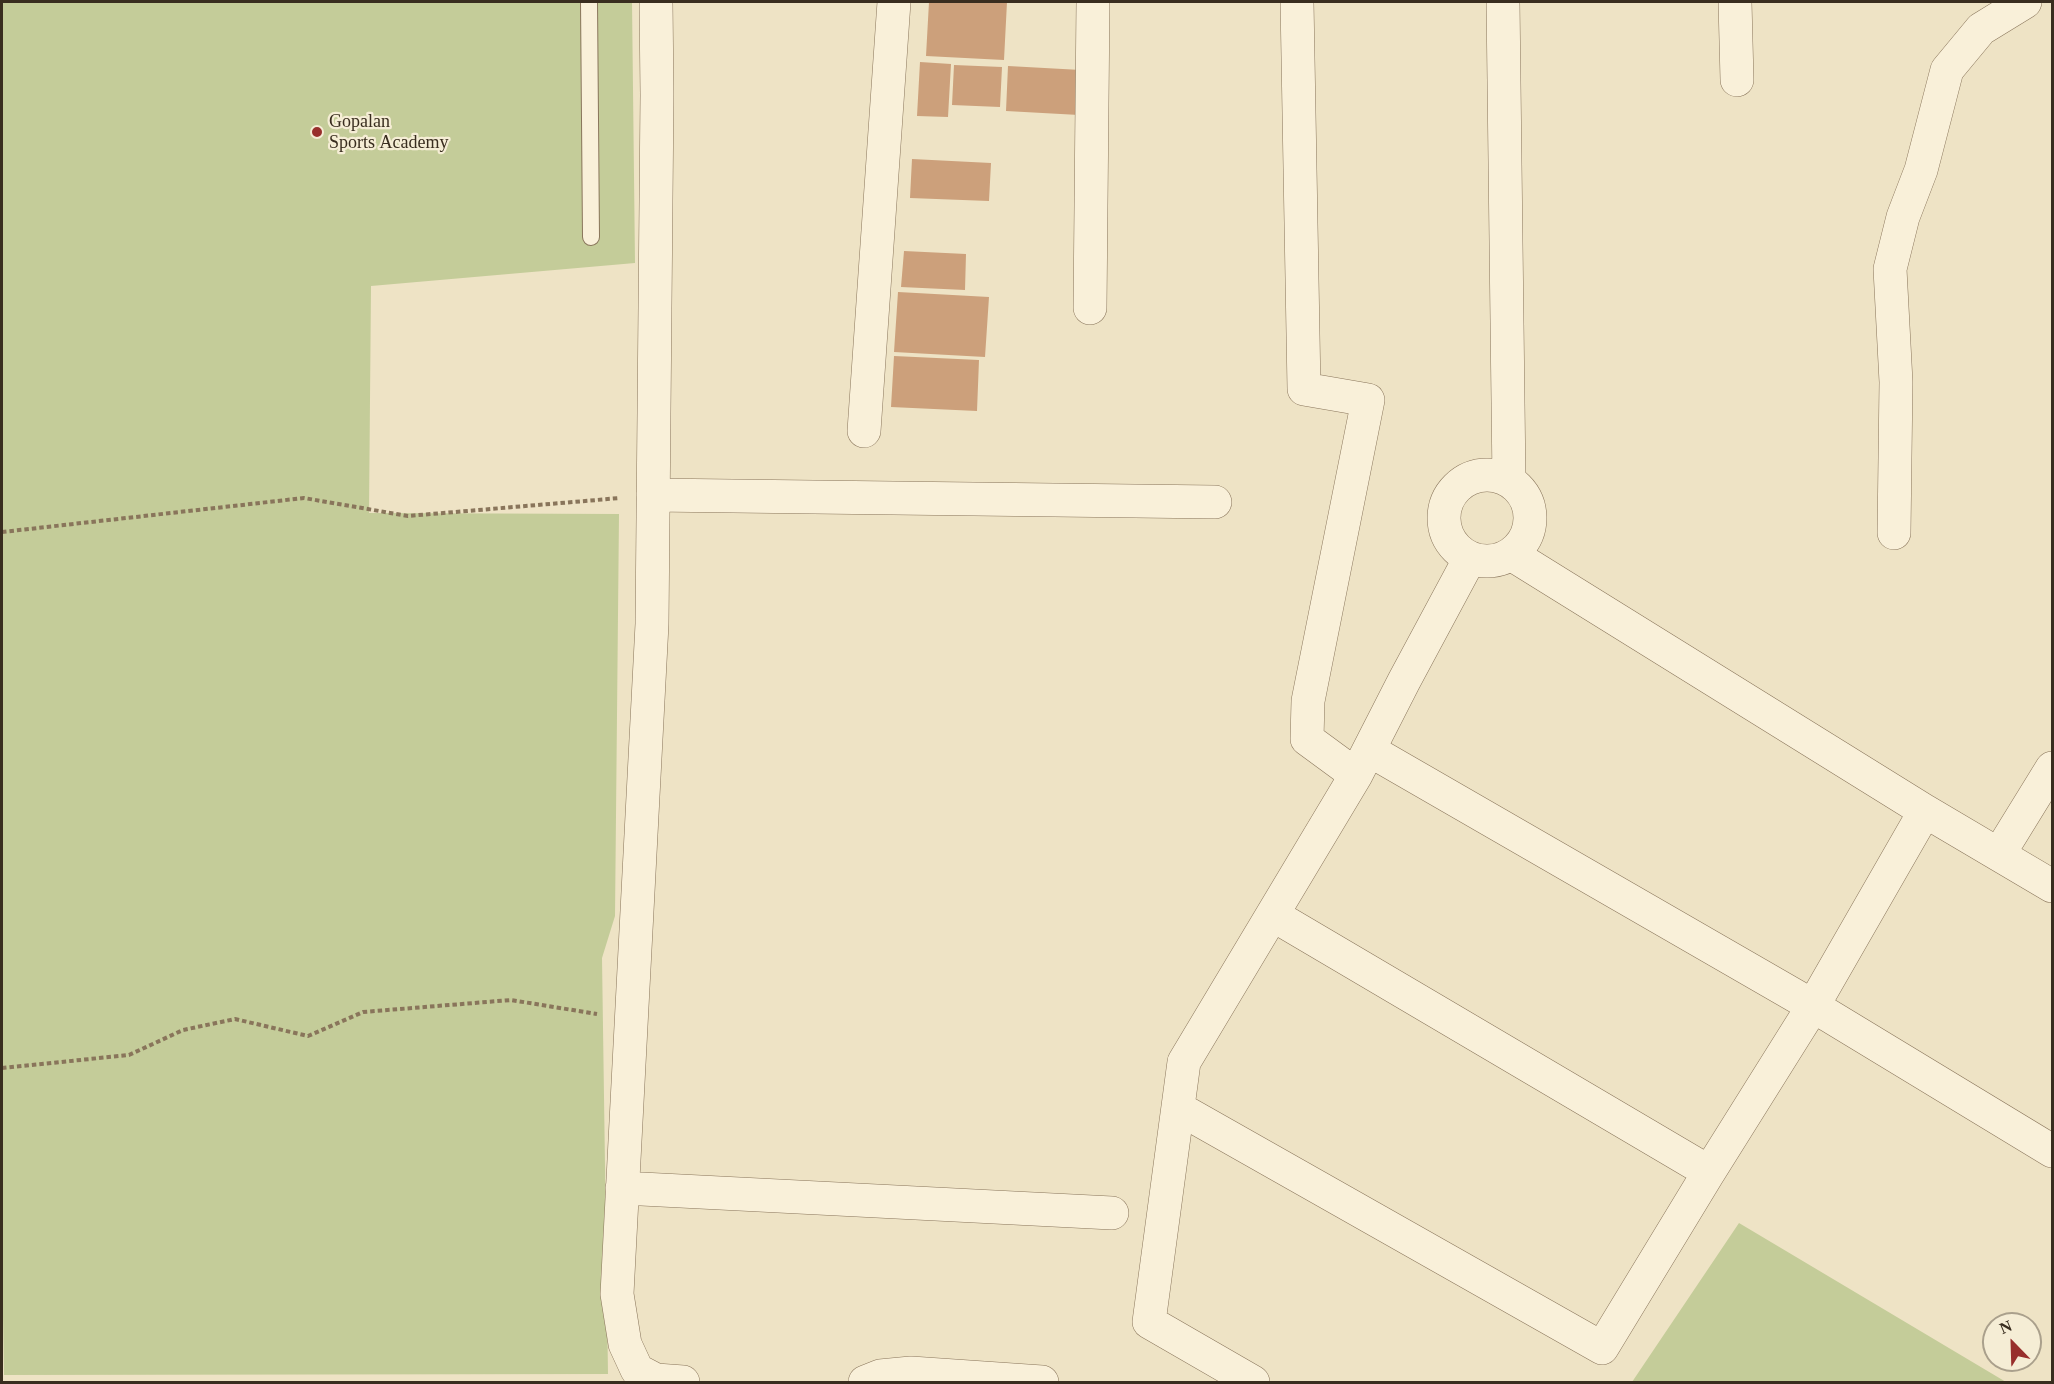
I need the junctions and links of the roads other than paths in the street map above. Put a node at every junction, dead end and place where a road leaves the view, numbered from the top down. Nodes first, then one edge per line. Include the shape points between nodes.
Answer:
1 (590, 2) edge
2 (656, 2) edge
3 (894, 2) edge
4 (1093, 2) edge
5 (1297, 2) edge
6 (1503, 2) edge
7 (1735, 2) edge
8 (2025, 2) edge
9 (1737, 80) dead end
10 (591, 237) dead end
11 (1090, 308) dead end
12 (864, 431) dead end
13 (1509, 481) junction
14 (653, 495) junction
15 (1215, 502) dead end
16 (1894, 533) dead end
17 (1511, 554) junction
18 (1470, 558) junction
19 (1362, 762) junction
20 (2052, 768) edge
21 (1925, 811) junction
22 (1999, 854) junction
23 (2052, 886) edge
24 (1273, 915) junction
25 (1813, 1006) junction
26 (1178, 1108) junction
27 (2052, 1151) edge
28 (1709, 1172) junction
29 (622, 1188) junction
30 (1112, 1213) dead end
31 (683, 1383) edge
32 (865, 1383) edge
33 (1042, 1383) edge
34 (1253, 1383) edge

1 - 10 lane
2 - 14 street
3 - 12 street
4 - 11 street
5 - 19 street via 1304,389 1368,400 1308,701 1306,739
6 - 13 street
7 - 9 street
8 - 16 street via 1981,29 1947,70 1921,170 1900,227 1890,269 1896,381
13 - 17 street via 1520,490 1530,517 1522,543
13 - 18 street via 1481,475 1468,479 1448,499 1444,527 1459,551
14 - 15 street
14 - 29 street via 652,624
17 - 18 street via 1498,560
17 - 21 street
18 - 19 street
19 - 24 street
19 - 25 street
20 - 22 street
21 - 22 street
21 - 25 street
22 - 23 street
24 - 26 street via 1184,1062
24 - 28 street
25 - 27 street
25 - 28 street
26 - 28 street via 1602,1348
26 - 34 street via 1149,1322
29 - 30 street
29 - 31 street via 617,1294 625,1344 637,1370 656,1380
32 - 33 street via 880,1376 912,1373

